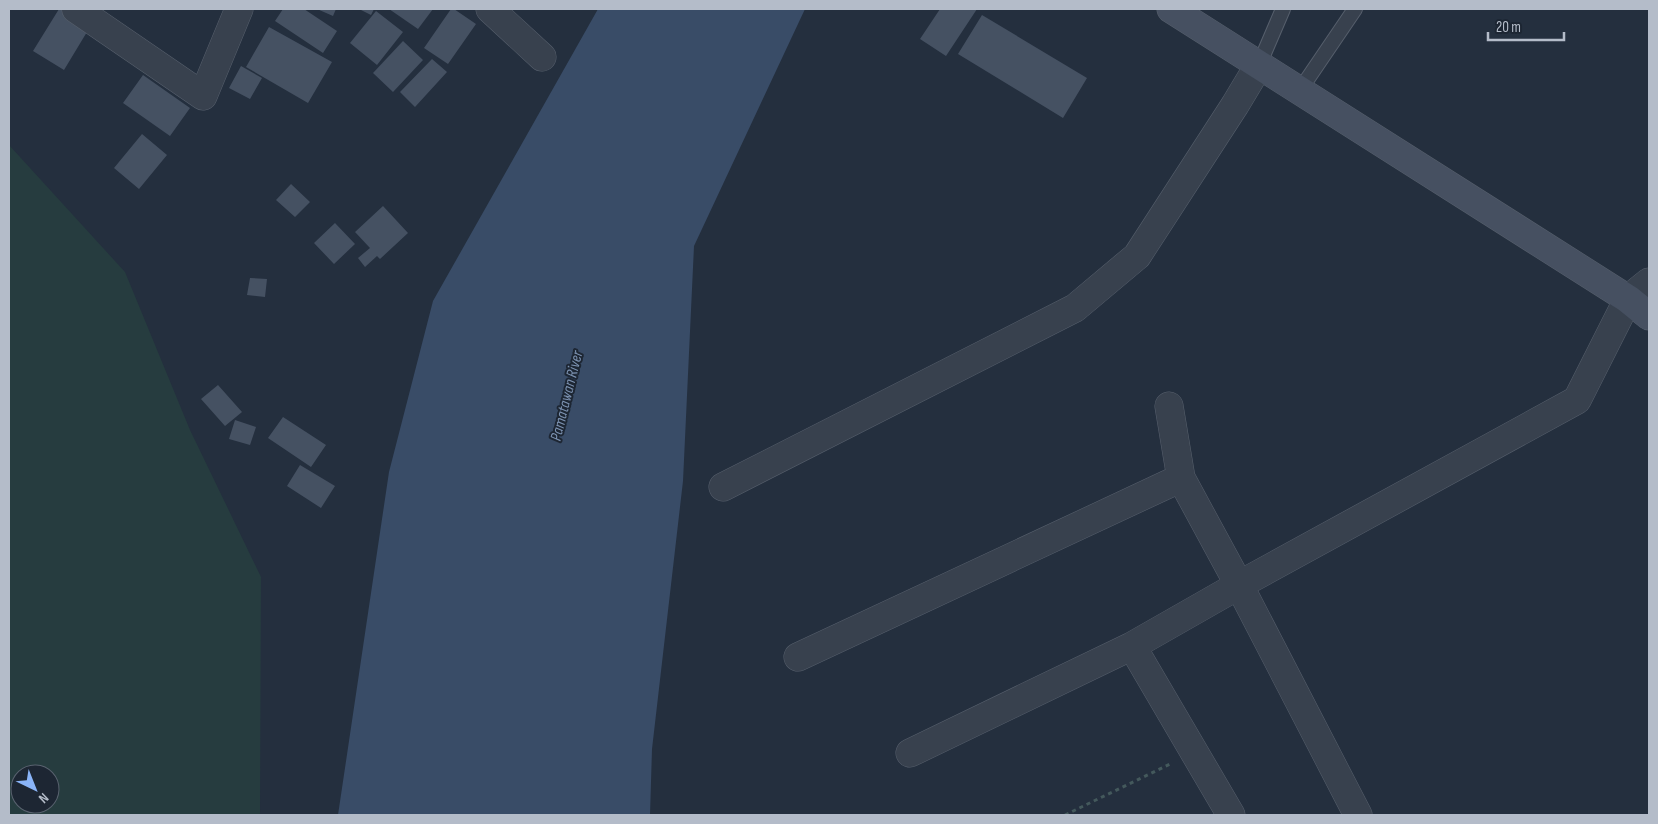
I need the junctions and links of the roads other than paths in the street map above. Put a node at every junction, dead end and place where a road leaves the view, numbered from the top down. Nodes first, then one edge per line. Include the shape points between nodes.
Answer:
1 (76, 9) edge
2 (239, 9) edge
3 (490, 9) edge
4 (1172, 9) edge
5 (1283, 9) edge
6 (1355, 9) edge
7 (542, 57) dead end
8 (1259, 64) junction
9 (1300, 90) junction
10 (1649, 282) edge
11 (1628, 299) junction
12 (1649, 316) edge
13 (1169, 406) dead end
14 (1181, 478) junction
15 (723, 487) dead end
16 (1239, 585) junction
17 (1132, 646) junction
18 (798, 657) dead end
19 (910, 753) dead end
20 (1231, 815) edge
21 (1358, 815) edge

1 - 2 street via 203,96
3 - 7 street
4 - 8 street
5 - 8 lane
6 - 9 lane
8 - 9 street
8 - 15 street via 1236,106 1137,256 1075,308
9 - 11 street
10 - 11 street
11 - 12 street
11 - 16 street via 1576,400
13 - 14 street
14 - 16 street
14 - 18 street
16 - 17 street
16 - 21 street
17 - 19 street
17 - 20 street

